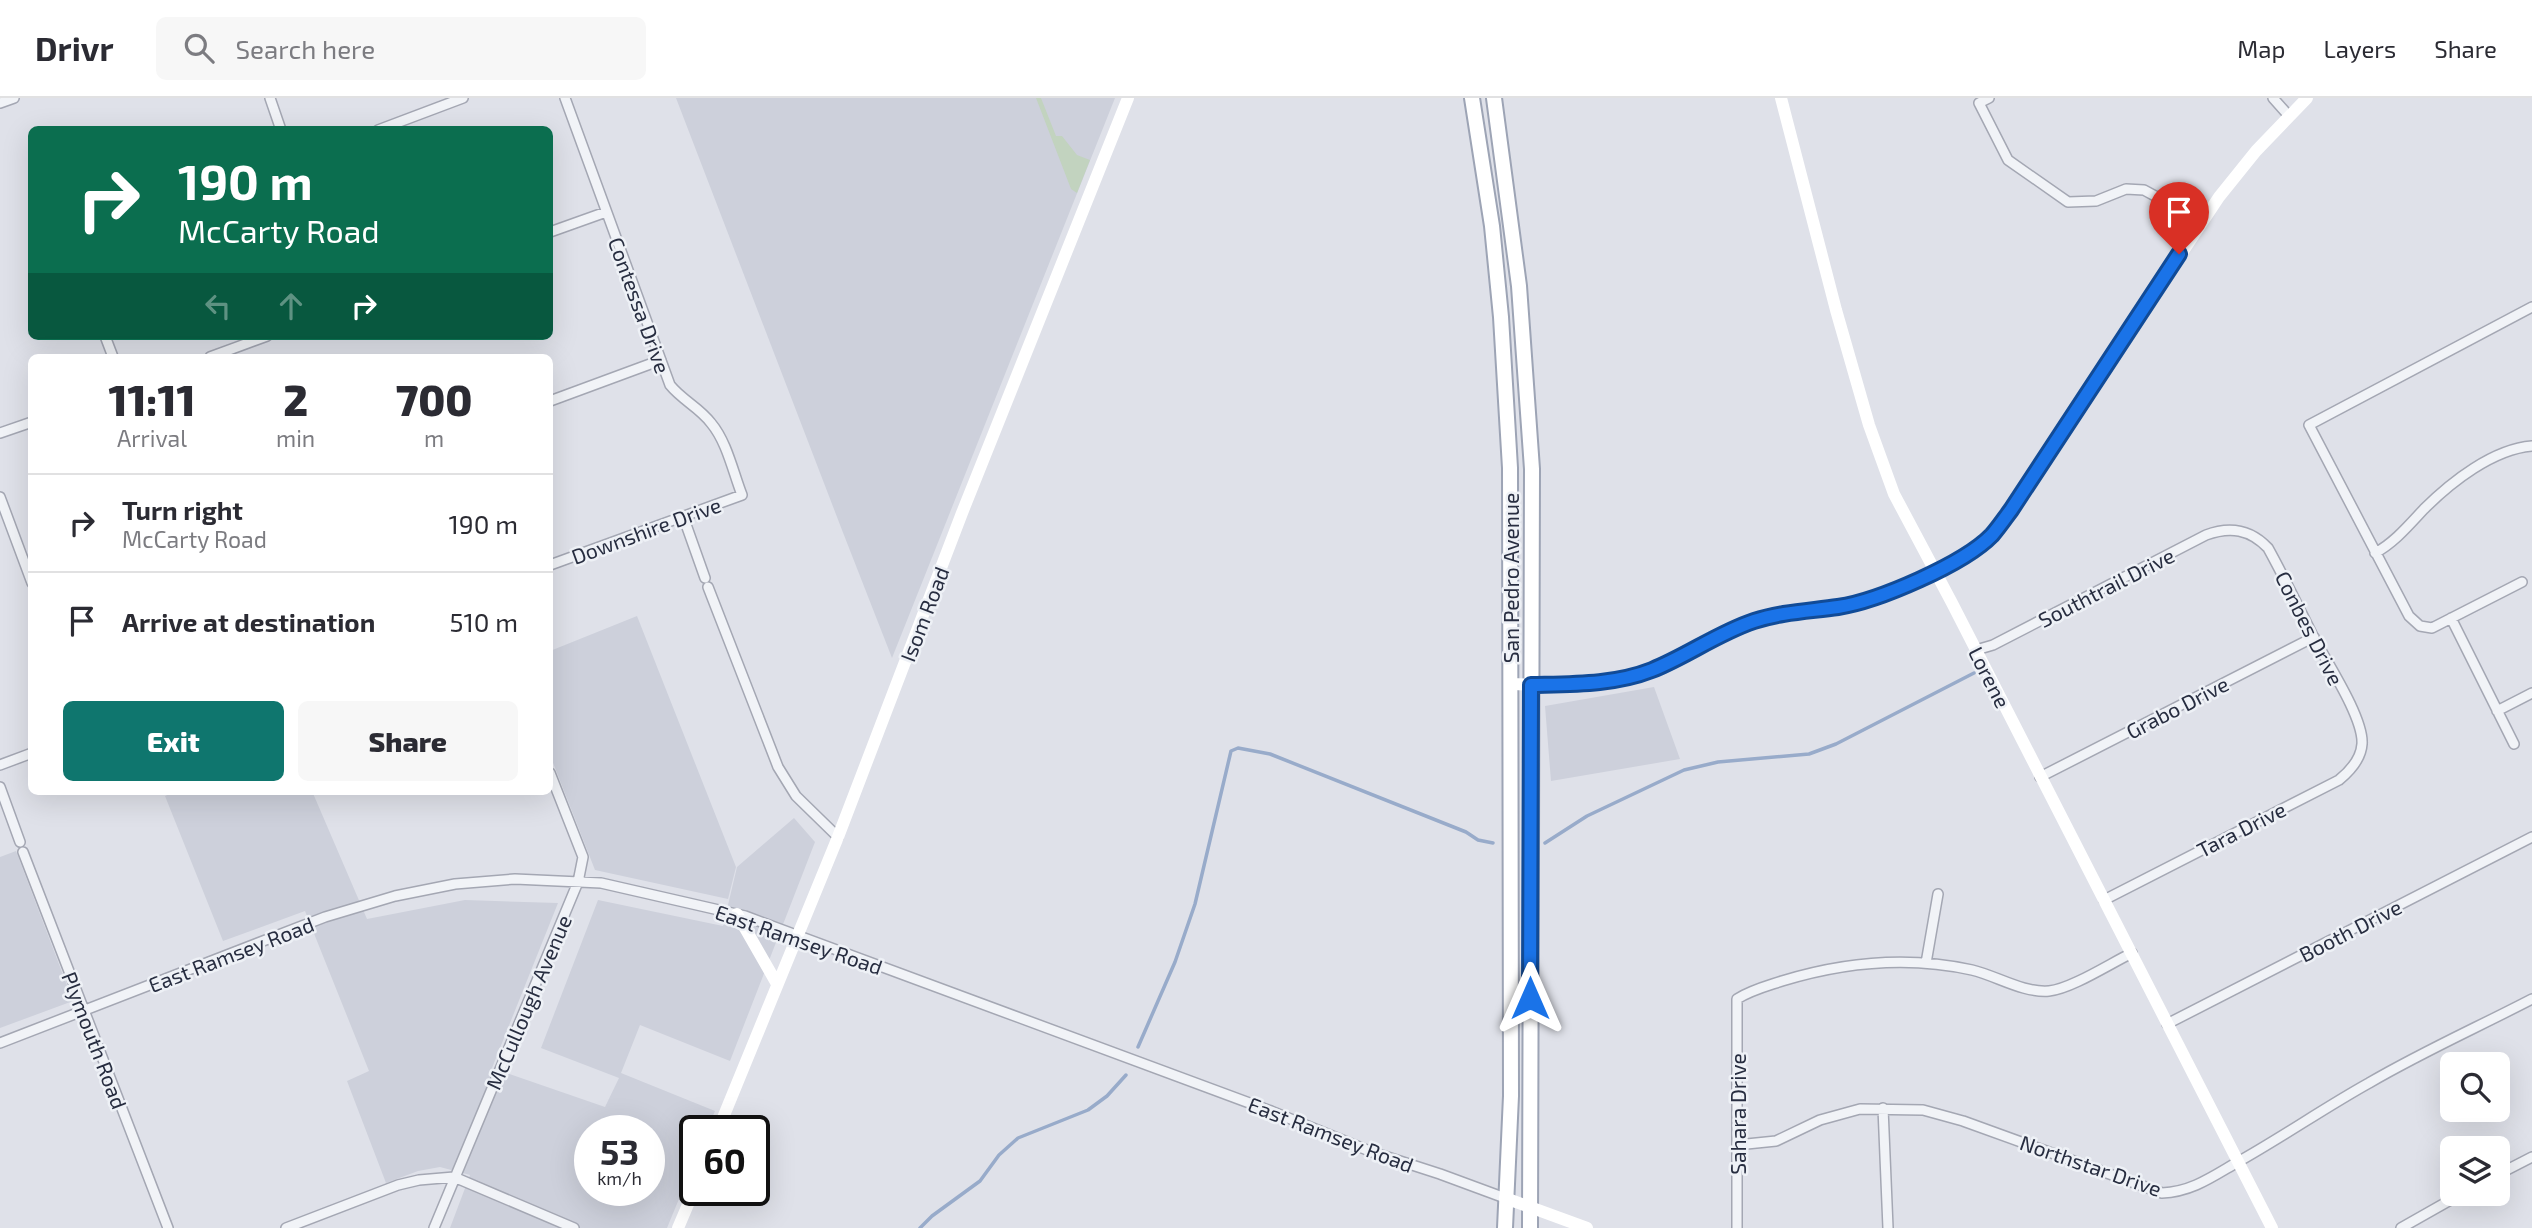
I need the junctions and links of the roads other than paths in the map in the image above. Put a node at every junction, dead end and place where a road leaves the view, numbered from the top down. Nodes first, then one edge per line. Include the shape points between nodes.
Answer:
1 (14, 98) edge
2 (270, 98) edge
3 (463, 98) edge
4 (565, 98) edge
5 (1128, 98) edge
6 (1472, 98) edge
7 (1494, 98) edge
8 (1781, 98) edge
9 (1989, 98) edge
10 (2273, 98) edge
11 (2306, 98) edge
12 (0, 103) edge
13 (2290, 116) junction
14 (280, 126) edge
15 (389, 126) edge
16 (606, 212) junction
17 (2196, 229) junction
18 (553, 231) edge
19 (2532, 307) edge
20 (256, 340) edge
21 (218, 354) edge
22 (661, 360) junction
23 (553, 400) edge
24 (28, 423) edge
25 (0, 433) edge
26 (2532, 446) edge
27 (742, 495) joint
28 (0, 497) edge
29 (683, 516) junction
30 (2237, 529) joint
31 (2375, 553) junction
32 (553, 564) edge
33 (1935, 571) junction
34 (28, 572) edge
35 (2522, 582) dead end
36 (2451, 618) junction
37 (2314, 637) junction
38 (1976, 650) junction
39 (1510, 684) junction
40 (1531, 685) junction
41 (2532, 694) edge
42 (2497, 711) junction
43 (2362, 744) joint
44 (2514, 744) dead end
45 (28, 755) edge
46 (0, 765) edge
47 (2040, 778) junction
48 (553, 782) edge
49 (0, 787) edge
50 (838, 837) junction
51 (2532, 837) edge
52 (578, 883) junction
53 (1938, 894) dead end
54 (2104, 900) junction
55 (737, 914) junction
56 (797, 935) junction
57 (2132, 953) junction
58 (1511, 956) junction
59 (1530, 957) junction
60 (1926, 963) junction
61 (777, 984) junction
62 (2532, 999) edge
63 (83, 1010) junction
64 (2167, 1024) junction
65 (0, 1043) edge
66 (1884, 1108) junction
67 (724, 1115) edge
68 (1737, 1145) junction
69 (2532, 1157) edge
70 (2238, 1162) junction
71 (2510, 1168) edge
72 (454, 1177) junction
73 (1505, 1198) junction
74 (687, 1206) edge
75 (1530, 1206) junction
76 (2440, 1206) edge
77 (167, 1228) edge
78 (286, 1228) edge
79 (434, 1228) edge
80 (574, 1228) edge
81 (678, 1228) edge
82 (1505, 1228) edge
83 (1530, 1228) edge
84 (1587, 1228) edge
85 (1737, 1228) edge
86 (1888, 1228) edge
87 (2272, 1228) edge
88 (2401, 1228) edge

1 - 12 street
2 - 14 street
3 - 15 street
4 - 16 street, Contessa Drive
5 - 50 street, Isom Road
6 - 39 main road, San Pedro Avenue via 1501,317 1510,468
7 - 40 main road, San Pedro Avenue via 1518,276 1529,409
8 - 33 street, Lorene via 1869,425 1894,494
9 - 17 street via 1979,103 2008,160 2068,202 2144,190 2168,203
10 - 13 street
11 - 13 street
13 - 17 street via 2256,151
16 - 18 street
16 - 22 street, Contessa Drive
17 - 33 street via 2001,523 1978,547
19 - 31 street via 2309,425
20 - 21 street
22 - 23 street
22 - 27 street, Contessa Drive via 670,385 710,422
24 - 25 street
26 - 31 street via 2495,456 2472,470
27 - 29 street, Downshire Drive
28 - 34 street
29 - 32 street, Downshire Drive
29 - 50 street via 780,772 796,796
30 - 37 street, Conbes Drive via 2268,548
30 - 38 street, Southtrail Drive via 2206,535
31 - 36 street via 2409,616 2420,626 2432,628
33 - 38 street, Lorene
33 - 40 street via 1862,602 1752,622 1631,677 1590,684
35 - 36 street
36 - 42 street
37 - 43 street, Conbes Drive via 2350,704
37 - 47 street, Grabo Drive
38 - 47 street, Lorene
39 - 40 street
39 - 58 main road, San Pedro Avenue
40 - 59 main road, San Pedro Avenue
41 - 42 street
42 - 44 street
43 - 54 street, Tara Drive via 2353,765 2339,780
45 - 46 street
47 - 54 street, Lorene
48 - 52 street, McCullough Avenue via 583,857
49 - 63 street, Plymouth Road
50 - 56 street, Isom Road
51 - 64 street, Booth Drive
52 - 55 street, East Ramsey Road via 627,888
52 - 63 street, East Ramsey Road via 515,879 395,896 325,917
52 - 72 street, McCullough Avenue
53 - 60 street
54 - 57 street, Lorene
55 - 56 street, East Ramsey Road
55 - 61 street
56 - 61 street, Isom Road
56 - 73 street, East Ramsey Road
57 - 60 street via 2051,991
57 - 64 street, Lorene
58 - 59 main road
58 - 73 main road, San Pedro Avenue
59 - 75 main road, San Pedro Avenue
60 - 68 street, Sahara Drive via 1845,965 1759,988 1738,999
61 - 67 street, Isom Road
62 - 70 street, Northstar Drive via 2373,1080
63 - 65 street, East Ramsey Road
63 - 77 street, Plymouth Road
64 - 70 street, Lorene
66 - 68 street, Northstar Drive via 1820,1120 1776,1142
66 - 70 street, Northstar Drive via 1940,1113 2162,1193 2195,1186
66 - 86 street
68 - 85 street, Sahara Drive
69 - 71 street
70 - 87 street, Lorene
72 - 78 street via 398,1185
72 - 79 street, McCullough Avenue
72 - 80 street
73 - 75 street
73 - 82 main road, San Pedro Avenue
74 - 81 street
75 - 83 main road, San Pedro Avenue
75 - 84 street
76 - 88 street

